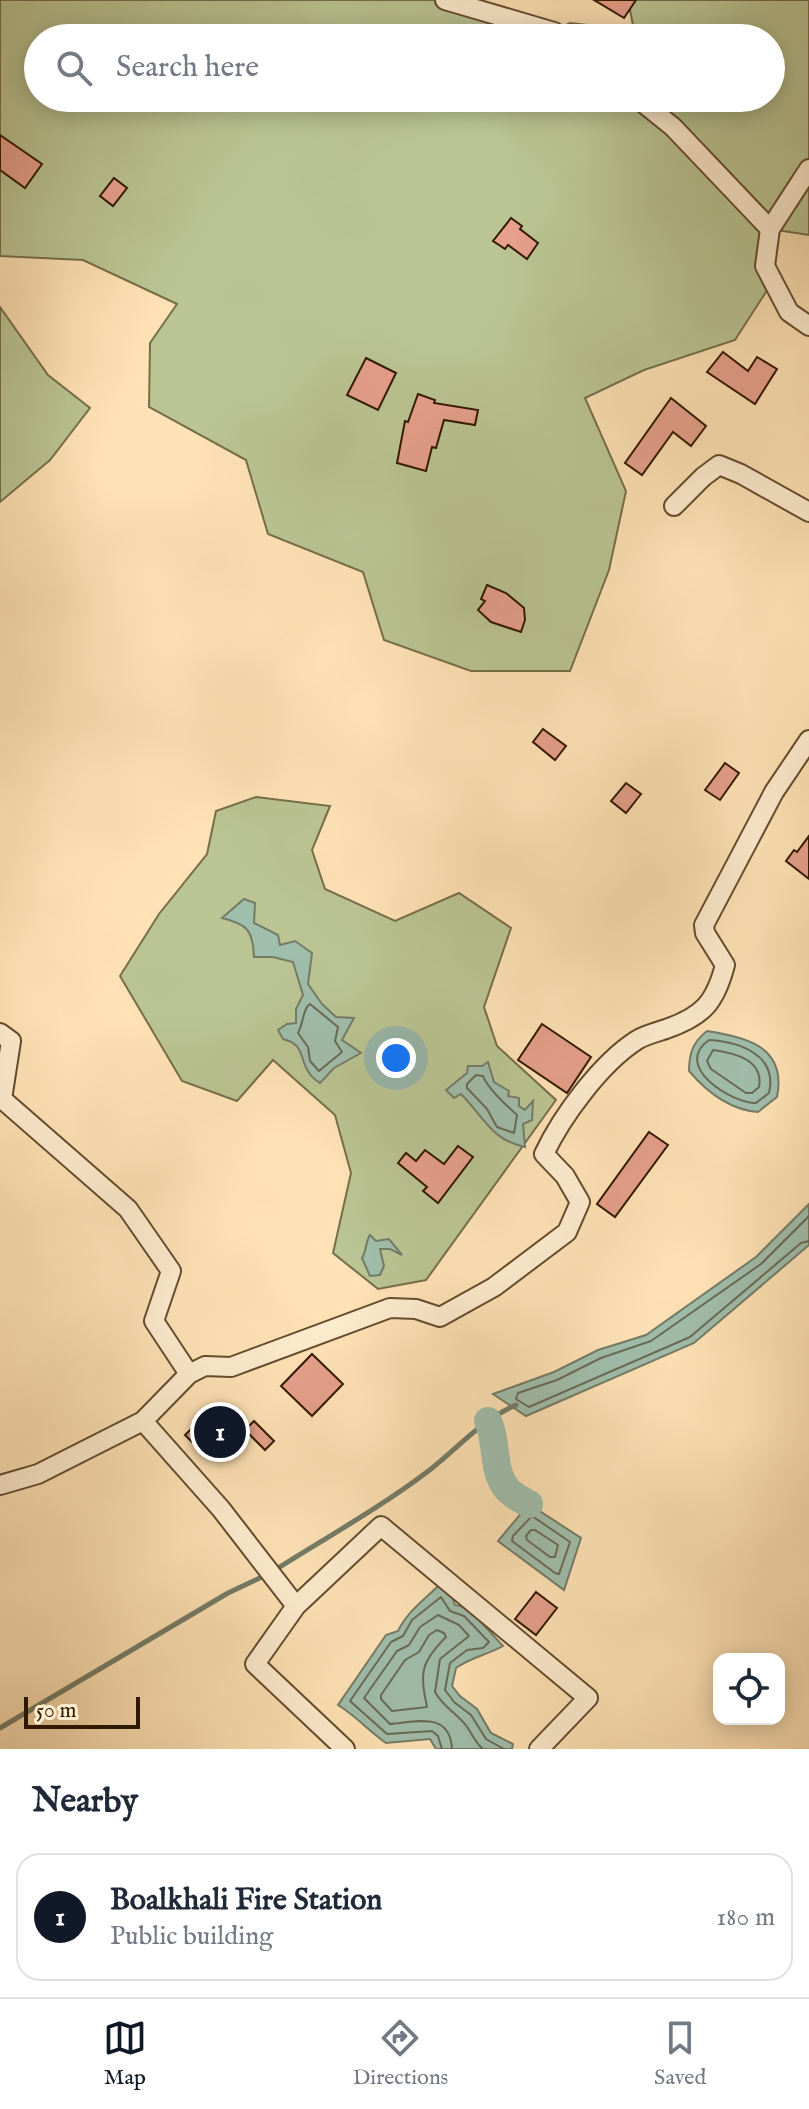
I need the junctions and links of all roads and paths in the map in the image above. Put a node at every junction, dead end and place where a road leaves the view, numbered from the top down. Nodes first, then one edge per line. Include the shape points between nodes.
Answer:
1 (445, 0) edge
2 (527, 24) edge
3 (654, 112) edge
4 (809, 169) edge
5 (770, 229) junction
6 (809, 326) edge
7 (674, 506) dead end
8 (809, 512) edge
9 (809, 740) edge
10 (0, 1033) edge
11 (189, 1374) junction
12 (143, 1421) junction
13 (0, 1485) edge
14 (296, 1606) junction
15 (345, 1749) edge
16 (539, 1749) edge

1 - 2 street
3 - 5 street
4 - 5 street
5 - 6 street via 765,266 789,312
7 - 8 street via 719,465
9 - 11 street via 774,792 704,925 725,965 708,1006 687,1021 638,1039 605,1066 554,1133 544,1154 580,1202 567,1232 494,1287 440,1317 390,1308 231,1367 205,1366
10 - 11 street via 11,1041 2,1099 128,1209 171,1271 154,1321
11 - 12 street
12 - 13 street via 38,1474
12 - 14 street via 221,1509
14 - 15 street via 255,1664
14 - 16 street via 381,1526 588,1698

